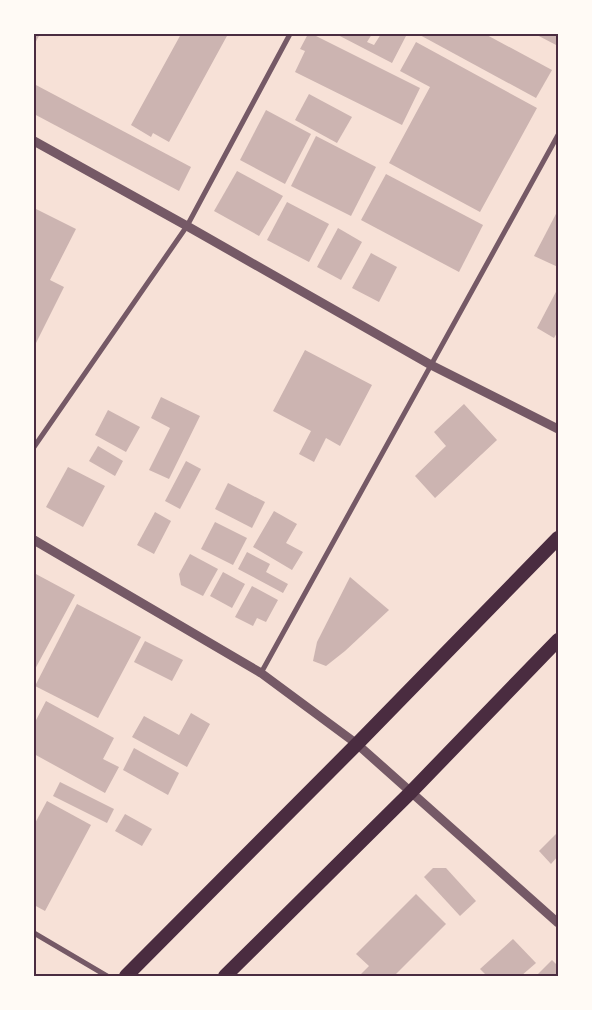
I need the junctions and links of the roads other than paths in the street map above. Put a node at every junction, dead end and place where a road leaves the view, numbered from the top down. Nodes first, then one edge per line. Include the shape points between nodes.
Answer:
1 (290, 34) edge
2 (558, 135) edge
3 (34, 140) edge
4 (187, 226) junction
5 (431, 365) junction
6 (558, 429) edge
7 (34, 447) edge
8 (558, 538) edge
9 (34, 540) edge
10 (558, 640) edge
11 (261, 673) junction
12 (357, 744) junction
13 (410, 793) junction
14 (558, 923) edge
15 (34, 933) edge
16 (107, 976) edge
17 (126, 976) edge
18 (225, 976) edge

1 - 4 street
2 - 5 street
3 - 4 street
4 - 5 street
4 - 7 street
5 - 6 street
5 - 11 street
8 - 12 highway
9 - 11 street
10 - 13 highway
11 - 12 street
12 - 13 street
12 - 17 highway
13 - 14 street
13 - 18 highway
15 - 16 street

